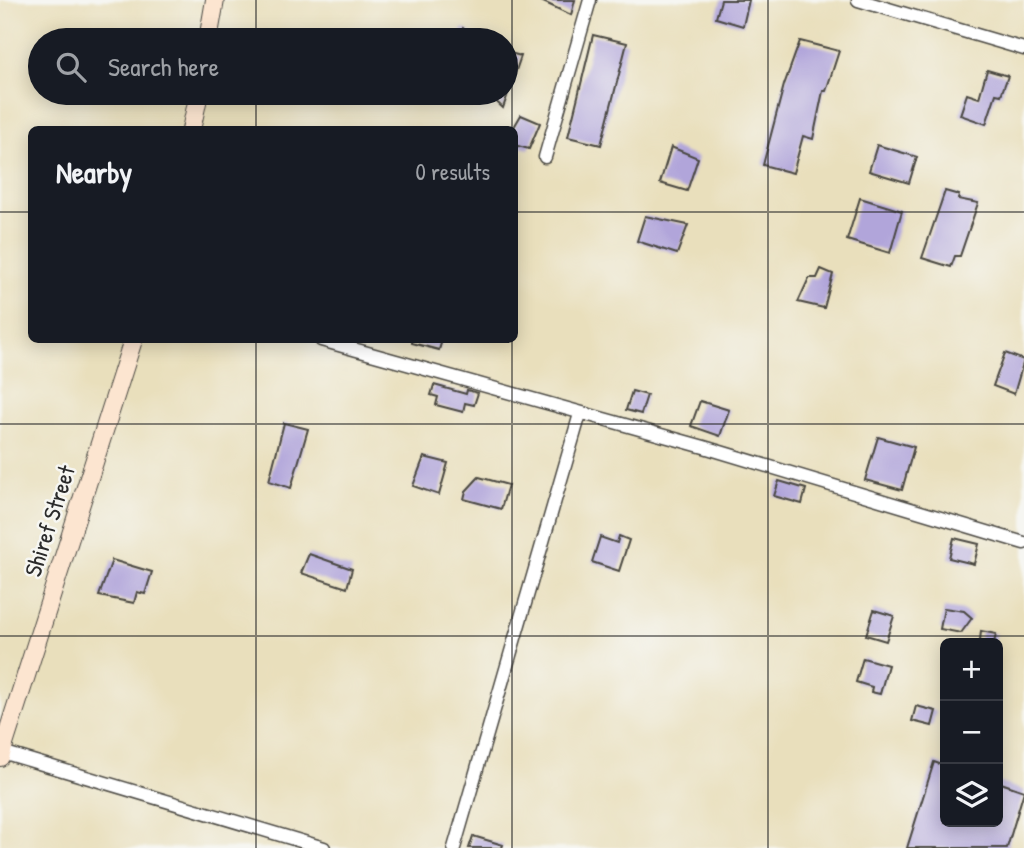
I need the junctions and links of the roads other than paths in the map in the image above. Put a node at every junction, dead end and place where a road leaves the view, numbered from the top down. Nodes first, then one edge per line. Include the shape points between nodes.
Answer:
1 (215, 0) edge
2 (590, 0) edge
3 (858, 0) edge
4 (210, 28) edge
5 (1024, 49) edge
6 (196, 105) edge
7 (192, 126) edge
8 (545, 157) dead end
9 (132, 343) edge
10 (332, 343) edge
11 (580, 414) junction
12 (1024, 543) edge
13 (1, 755) edge
14 (324, 848) edge
15 (454, 848) edge

1 - 4 main road
2 - 8 street
3 - 5 street
6 - 7 main road
9 - 13 main road, Shiref Street
10 - 11 street
11 - 12 street
11 - 15 street
13 - 14 street

